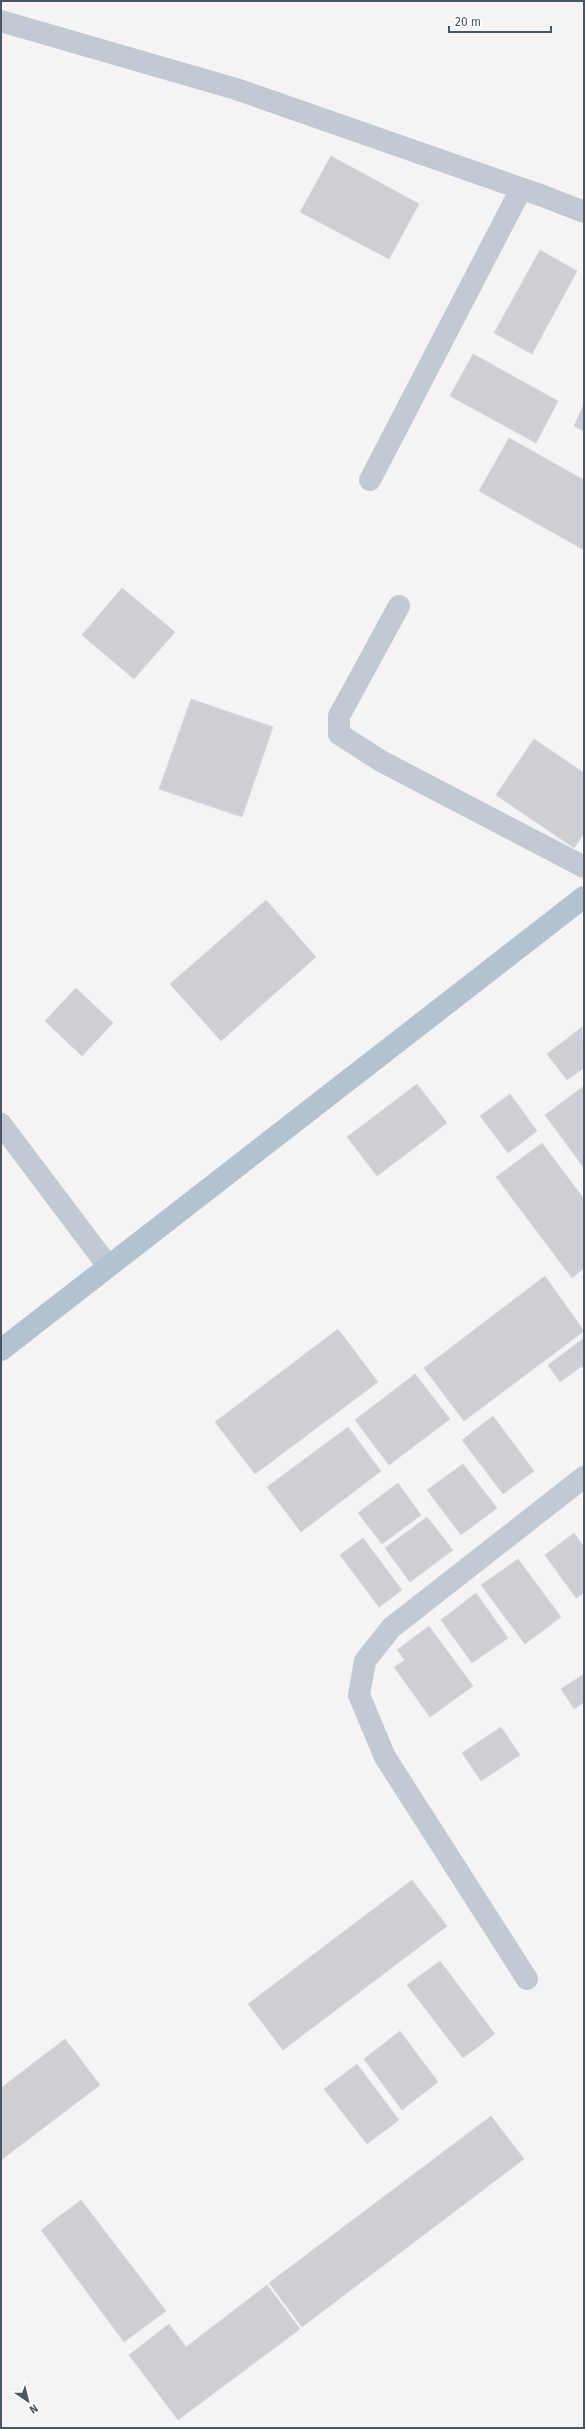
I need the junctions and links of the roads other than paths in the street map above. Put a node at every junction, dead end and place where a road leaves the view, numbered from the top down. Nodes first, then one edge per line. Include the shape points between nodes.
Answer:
1 (1, 20) edge
2 (521, 189) junction
3 (584, 212) edge
4 (370, 480) dead end
5 (399, 606) dead end
6 (584, 867) edge
7 (584, 897) edge
8 (1, 1124) edge
9 (108, 1266) junction
10 (1, 1350) edge
11 (584, 1477) edge
12 (528, 1980) dead end

1 - 2 street via 236,89
2 - 3 street
2 - 4 street
5 - 6 street via 339,716 339,734 381,761
7 - 9 main road
8 - 9 street
9 - 10 main road
11 - 12 street via 391,1628 365,1661 359,1695 385,1757

